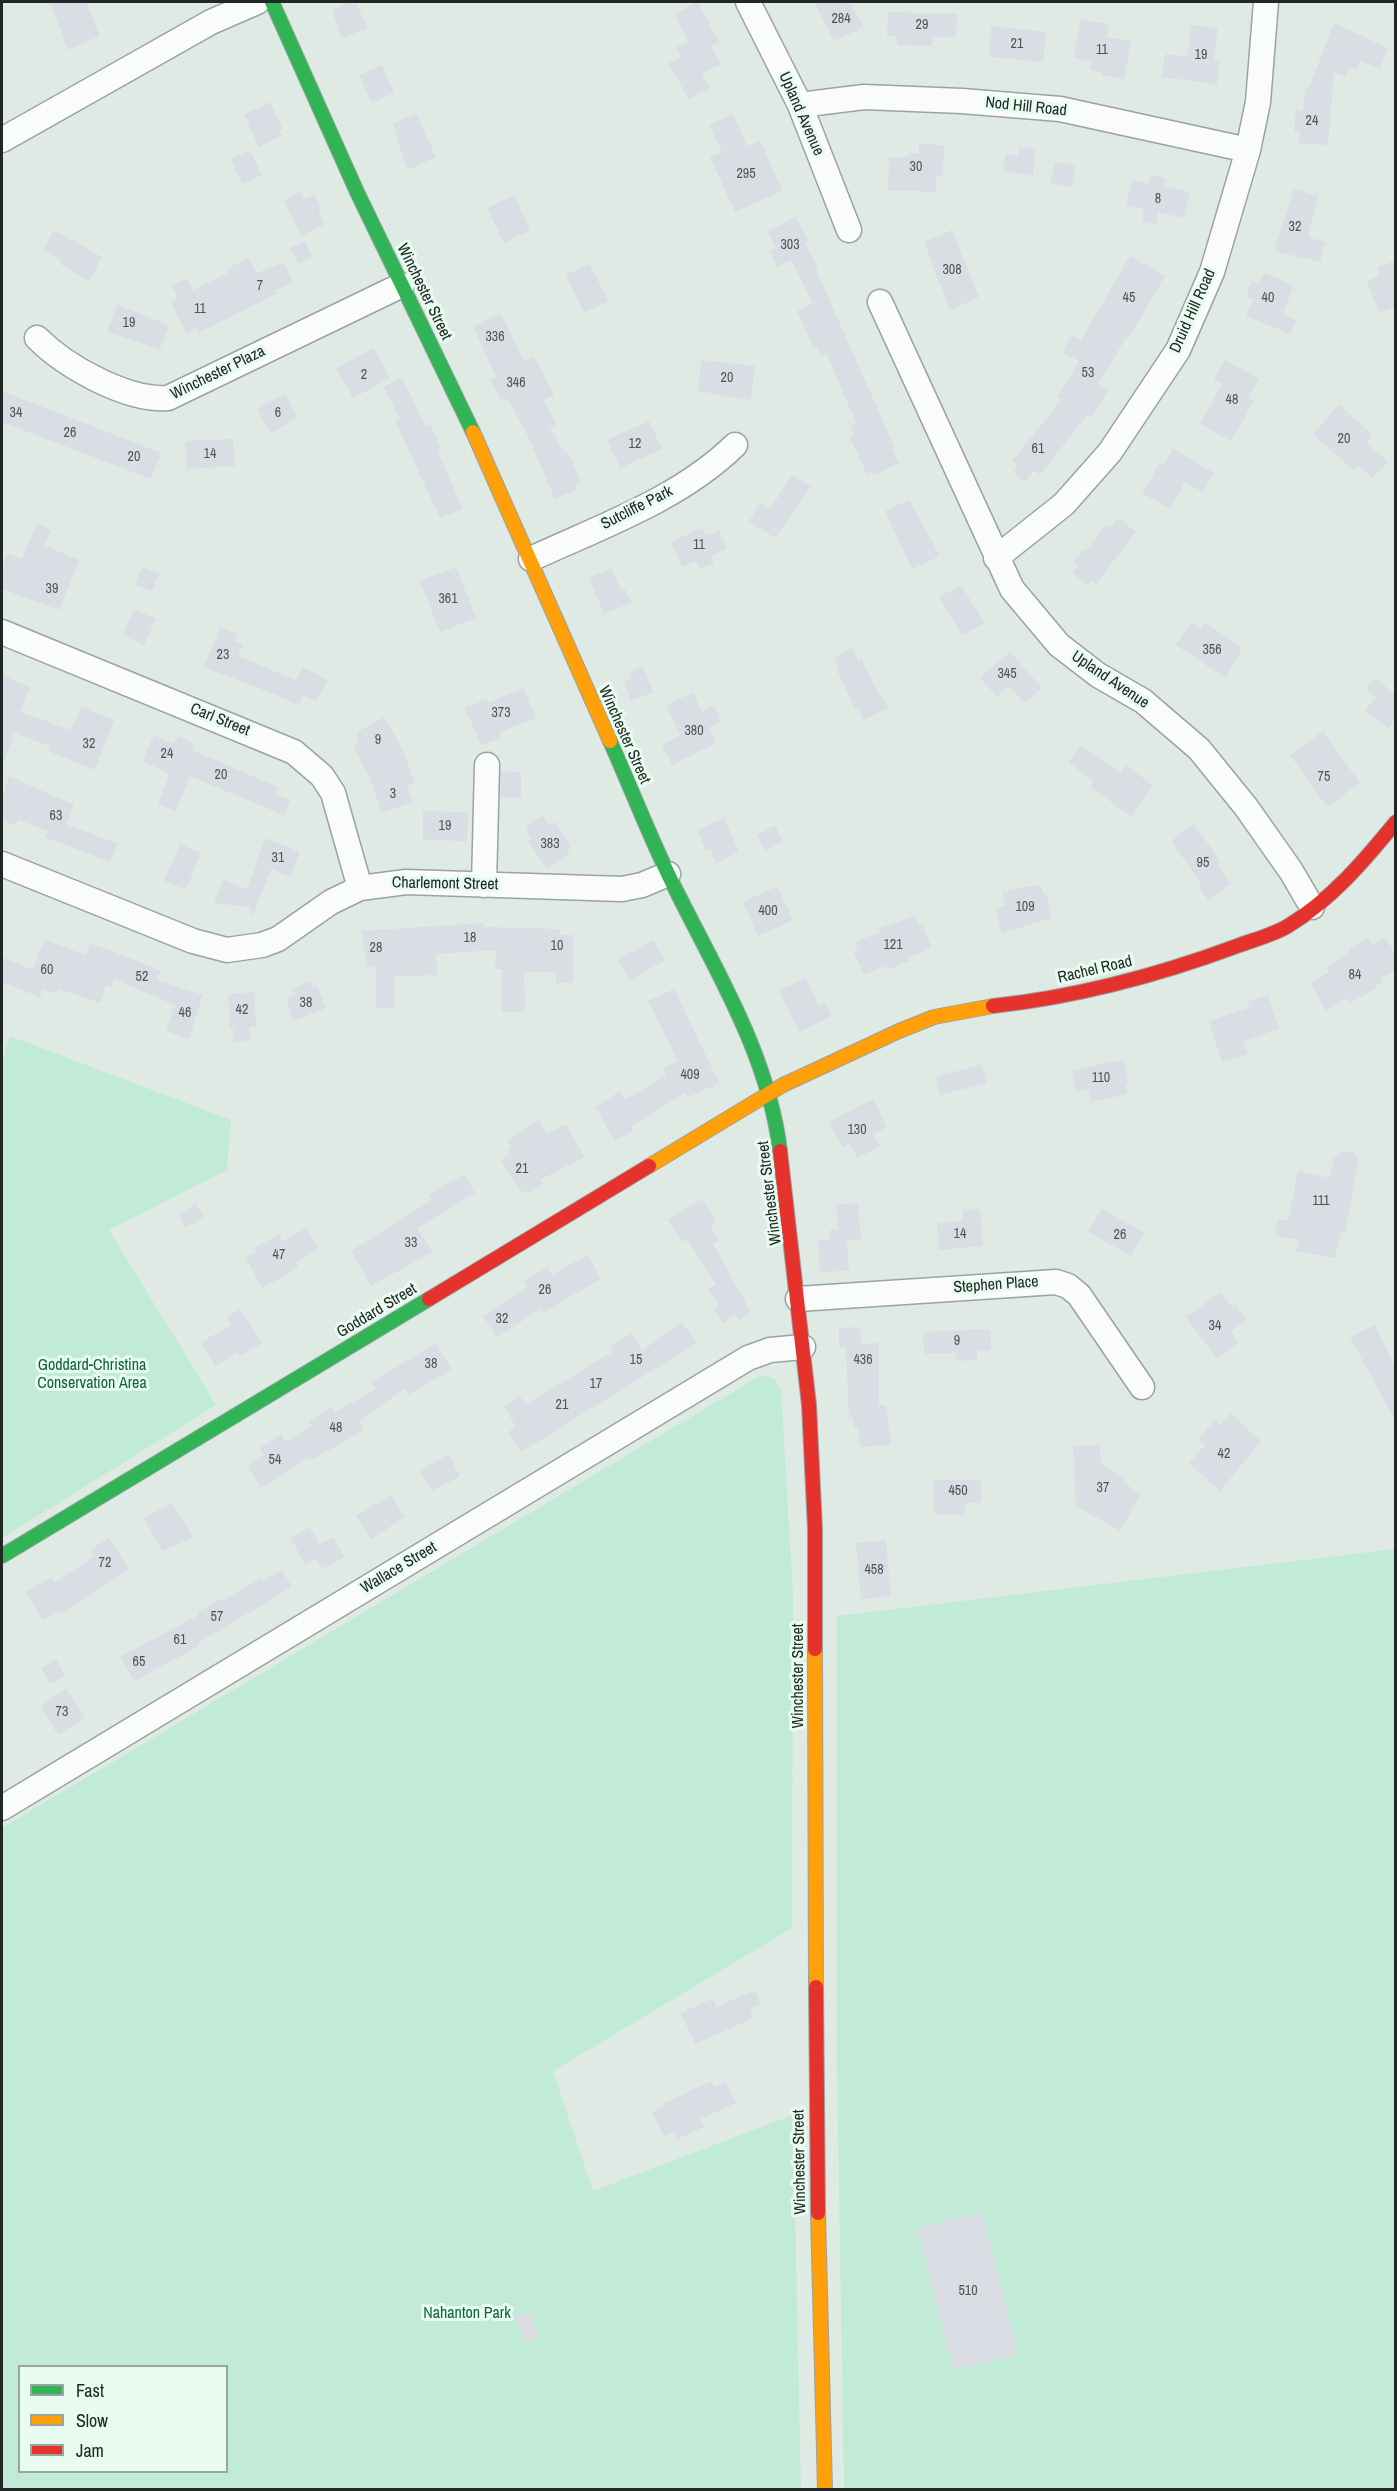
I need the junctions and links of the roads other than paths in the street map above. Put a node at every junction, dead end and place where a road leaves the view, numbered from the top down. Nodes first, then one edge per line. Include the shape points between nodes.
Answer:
1 (257, 2) edge
2 (272, 2) edge
3 (748, 2) edge
4 (1266, 2) edge
5 (800, 105) junction
6 (2, 140) edge
7 (1248, 150) junction
8 (849, 230) dead end
9 (402, 285) junction
10 (880, 302) dead end
11 (37, 338) dead end
12 (735, 445) dead end
13 (996, 558) junction
14 (531, 559) junction
15 (2, 632) edge
16 (487, 765) dead end
17 (1395, 822) edge
18 (2, 864) edge
19 (668, 874) junction
20 (484, 885) junction
21 (360, 888) junction
22 (1312, 907) junction
23 (769, 1093) junction
24 (798, 1299) junction
25 (803, 1347) junction
26 (1142, 1387) dead end
27 (2, 1556) edge
28 (2, 1808) edge
29 (825, 2490) edge

1 - 6 street via 211,22
2 - 9 street, Winchester Street
3 - 5 street, Upland Avenue
4 - 7 street, Druid Hill Road via 1258,102
5 - 7 street, Nod Hill Road via 864,97 1060,109
5 - 8 street, Upland Avenue
7 - 13 street, Druid Hill Road via 1212,272 1178,350 1110,452 1064,504
9 - 11 street, Winchester Plaza via 168,398 147,397 76,370
9 - 14 street, Winchester Street
10 - 13 street, Upland Avenue
12 - 14 street, Sutcliffe Park via 707,470 665,494
13 - 22 street, Upland Avenue via 1012,589 1059,645 1098,675 1143,701 1199,749 1246,807
14 - 19 street, Winchester Street
15 - 21 street, Carl Street via 294,752 322,776 333,792
16 - 20 street
17 - 22 street, Rachel Road via 1346,882
18 - 21 street, Charlemont Street via 193,941 227,950 279,939 331,902
19 - 20 street, Charlemont Street via 622,889
19 - 23 street, Winchester Street via 734,1005
20 - 21 street, Charlemont Street via 390,882
22 - 23 street, Rachel Road via 1287,927 1198,960 1125,981 1024,1003 952,1013 918,1023
23 - 24 street, Winchester Street via 782,1146
23 - 27 street, Goddard Street
24 - 25 street, Winchester Street
24 - 26 street, Stephen Place via 1056,1282 1079,1295
25 - 28 street, Wallace Street via 753,1355
25 - 29 street, Winchester Street via 815,1529 818,2293

